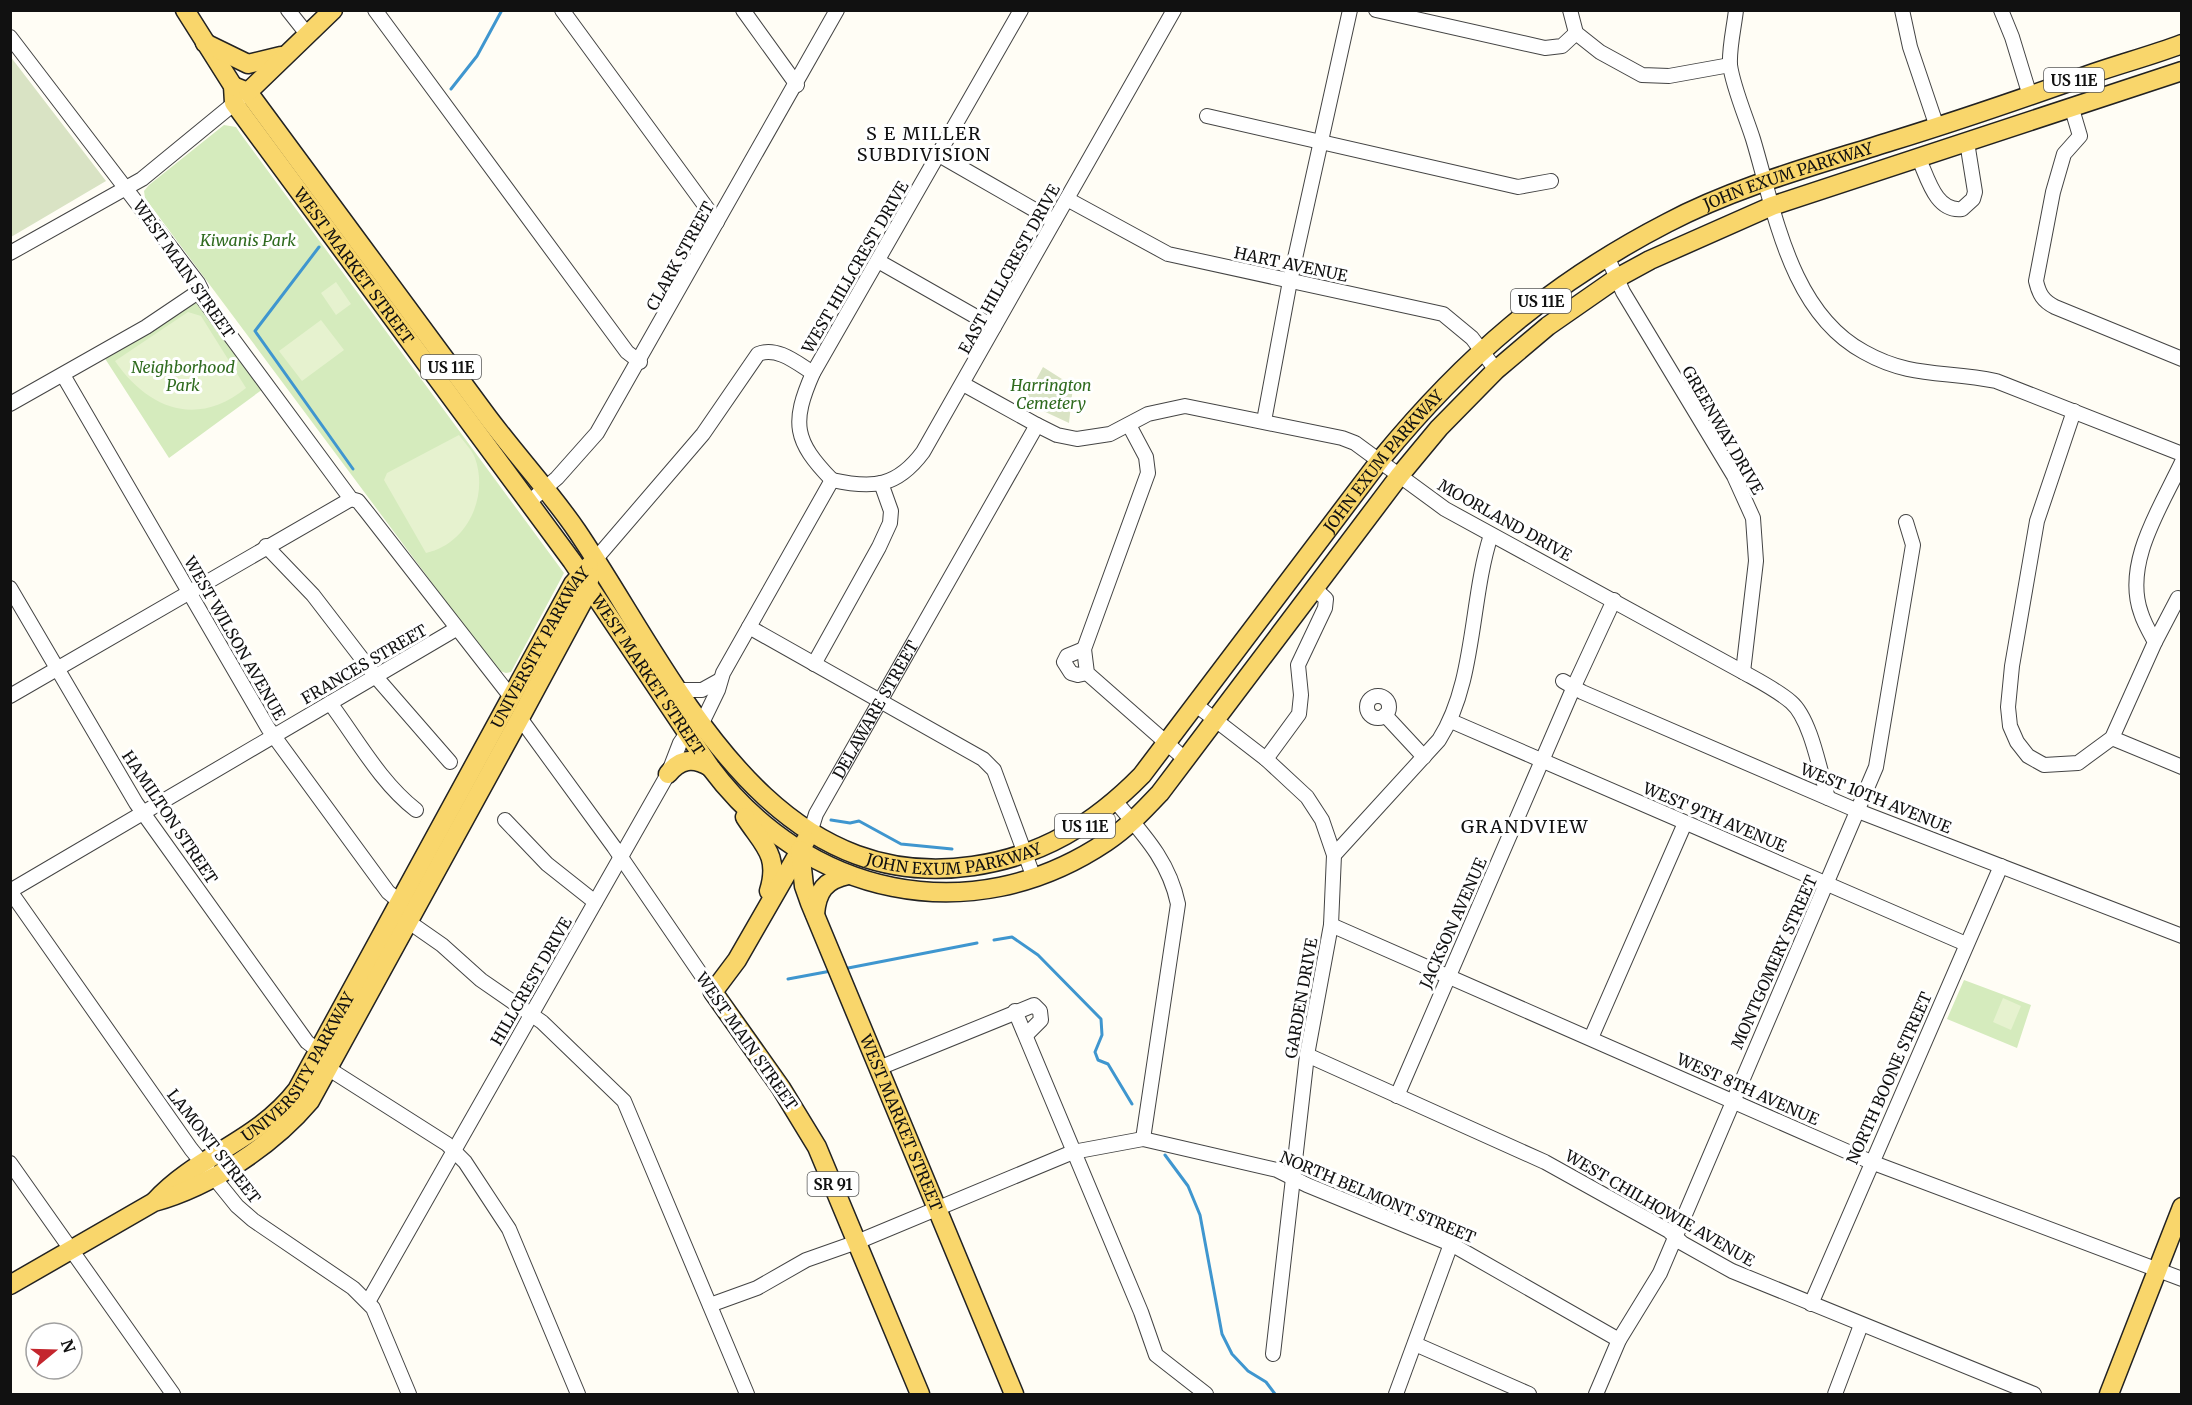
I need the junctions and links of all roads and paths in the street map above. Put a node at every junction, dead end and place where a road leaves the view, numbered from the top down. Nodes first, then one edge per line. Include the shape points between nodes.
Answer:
1 (185, 10) edge
2 (288, 10) edge
3 (333, 10) edge
4 (375, 10) edge
5 (562, 10) edge
6 (743, 10) edge
7 (837, 10) edge
8 (1021, 10) edge
9 (1174, 10) edge
10 (1350, 10) edge
11 (1376, 10) edge
12 (1570, 10) edge
13 (1736, 10) edge
14 (1902, 10) edge
15 (2001, 10) edge
16 (1576, 33) junction
17 (307, 34) junction
18 (10, 37) edge
19 (203, 42) junction
20 (2181, 44) edge
21 (286, 54) junction
22 (1730, 65) junction
23 (2181, 72) edge
24 (797, 85) junction
25 (238, 94) junction
26 (2030, 96) junction
27 (2072, 109) junction
28 (1207, 116) dead end
29 (1937, 127) junction
30 (1967, 142) junction
31 (1323, 143) junction
32 (939, 155) junction
33 (1919, 159) junction
34 (1551, 181) dead end
35 (1766, 182) junction
36 (127, 187) junction
37 (1067, 199) junction
38 (1772, 206) junction
39 (1054, 221) junction
40 (717, 222) junction
41 (10, 253) edge
42 (1607, 256) junction
43 (878, 261) junction
44 (1617, 278) junction
45 (1290, 281) junction
46 (198, 292) junction
47 (994, 327) junction
48 (1482, 350) junction
49 (2181, 359) edge
50 (640, 362) junction
51 (1496, 370) junction
52 (813, 373) junction
53 (63, 375) junction
54 (963, 384) junction
55 (10, 404) edge
56 (2074, 411) junction
57 (1264, 421) junction
58 (1037, 425) junction
59 (1129, 425) junction
60 (2181, 454) edge
61 (1381, 459) junction
62 (2181, 462) edge
63 (1400, 475) junction
64 (832, 480) junction
65 (881, 483) junction
66 (544, 490) junction
67 (351, 499) junction
68 (529, 502) junction
69 (1906, 522) dead end
70 (1491, 535) junction
71 (266, 546) junction
72 (594, 561) junction
73 (585, 579) junction
74 (10, 588) edge
75 (1314, 588) junction
76 (190, 593) junction
77 (1614, 600) junction
78 (2181, 600) edge
79 (748, 627) junction
80 (456, 629) junction
81 (2155, 642) junction
82 (1084, 649) junction
83 (814, 664) junction
84 (58, 668) junction
85 (1743, 672) junction
86 (1087, 673) junction
87 (376, 677) junction
88 (720, 680) junction
89 (1569, 684) junction
90 (679, 690) junction
91 (10, 696) edge
92 (511, 697) junction
93 (880, 701) junction
94 (330, 703) junction
95 (1196, 705) junction
96 (1385, 715) dead end
97 (520, 718) junction
98 (1215, 721) junction
99 (1451, 721) junction
100 (695, 728) junction
101 (274, 736) junction
102 (2112, 738) junction
103 (1166, 744) junction
104 (1424, 757) junction
105 (1266, 759) junction
106 (1542, 759) junction
107 (1186, 760) junction
108 (450, 762) dead end
109 (710, 767) junction
110 (2181, 767) edge
111 (668, 774) junction
112 (734, 797) junction
113 (1828, 798) junction
114 (1116, 802) junction
115 (416, 810) dead end
116 (1858, 811) junction
117 (143, 812) junction
118 (505, 820) dead end
119 (1132, 822) junction
120 (1685, 823) junction
121 (810, 833) junction
122 (800, 850) junction
123 (1026, 854) junction
124 (1335, 855) junction
125 (620, 857) junction
126 (2001, 866) junction
127 (848, 875) junction
128 (1034, 878) junction
129 (1827, 882) junction
130 (780, 883) junction
131 (804, 886) junction
132 (10, 891) edge
133 (400, 902) junction
134 (595, 902) junction
135 (762, 913) junction
136 (815, 914) junction
137 (409, 922) junction
138 (1331, 925) junction
139 (2181, 936) edge
140 (1966, 944) junction
141 (1447, 976) junction
142 (712, 992) junction
143 (1015, 1011) junction
144 (531, 1015) junction
145 (1026, 1035) junction
146 (1591, 1038) junction
147 (320, 1052) junction
148 (1307, 1055) junction
149 (879, 1068) junction
150 (329, 1069) junction
151 (1397, 1095) junction
152 (1732, 1100) junction
153 (1143, 1139) junction
154 (455, 1151) junction
155 (1073, 1152) junction
156 (1871, 1162) junction
157 (10, 1163) edge
158 (208, 1169) junction
159 (1291, 1177) junction
160 (2181, 1207) edge
161 (937, 1208) junction
162 (1675, 1237) junction
163 (857, 1242) junction
164 (1451, 1244) junction
165 (71, 1249) junction
166 (2158, 1269) junction
167 (2181, 1279) edge
168 (10, 1285) edge
169 (368, 1302) junction
170 (1811, 1304) junction
171 (710, 1305) junction
172 (1861, 1325) junction
173 (1619, 1340) junction
174 (1414, 1344) junction
175 (1273, 1353) dead end
176 (173, 1395) edge
177 (409, 1395) edge
178 (578, 1395) edge
179 (747, 1395) edge
180 (920, 1395) edge
181 (1014, 1395) edge
182 (1206, 1395) edge
183 (1396, 1395) edge
184 (1529, 1395) edge
185 (1596, 1395) edge
186 (1835, 1395) edge
187 (2034, 1395) edge
188 (2109, 1395) edge

1 - 19 main road, WEST MARKET STREET / US 11E
2 - 17 street
3 - 17 main road
4 - 50 street via 627,352
5 - 40 street
6 - 24 street
7 - 24 street, CLARK STREET
8 - 32 street, WEST HILLCREST DRIVE
9 - 37 street, EAST HILLCREST DRIVE
10 - 31 street
11 - 16 street via 1545,48 1562,46
12 - 16 street
13 - 22 street
14 - 29 street
15 - 26 street
16 - 22 street via 1600,52 1642,75 1669,76
17 - 21 main road
18 - 36 street, WEST MAIN STREET
19 - 21 main road via 248,64
19 - 25 main road, WEST MARKET STREET / US 11E
20 - 26 main road, JOHN EXUM PARKWAY / US 11E
21 - 25 main road
22 - 35 street
23 - 27 main road, JOHN EXUM PARKWAY / US 11E
24 - 40 street, CLARK STREET
25 - 36 street via 158,166
25 - 66 main road, WEST MARKET STREET / US 11E
25 - 68 main road, WEST MARKET STREET / US 11E
26 - 29 main road, JOHN EXUM PARKWAY / US 11E
27 - 30 main road, JOHN EXUM PARKWAY / US 11E
27 - 49 street via 2080,136 2064,154 2053,192 2036,281 2038,290 2055,307
28 - 31 street
29 - 35 main road, JOHN EXUM PARKWAY / US 11E
30 - 33 main road, JOHN EXUM PARKWAY / US 11E
30 - 33 street via 1975,192 1962,209 1946,207 1938,200
31 - 34 street via 1518,187
31 - 45 street
32 - 39 street
32 - 43 street, WEST HILLCREST DRIVE
33 - 38 main road, JOHN EXUM PARKWAY / US 11E
35 - 38 street
35 - 42 main road, JOHN EXUM PARKWAY / US 11E via 1668,222
36 - 41 street
36 - 46 street, WEST MAIN STREET via 198,283
37 - 39 street, EAST HILLCREST DRIVE
37 - 45 street, HART AVENUE via 1168,254
38 - 44 main road, JOHN EXUM PARKWAY / US 11E via 1685,243
38 - 56 street via 1798,278 1815,306 1861,351 1891,366 1918,373 1970,375 1996,381
39 - 47 street, EAST HILLCREST DRIVE
40 - 50 street, CLARK STREET
42 - 44 street, GREENWAY DRIVE
42 - 48 main road, JOHN EXUM PARKWAY / US 11E via 1528,310
43 - 47 street
43 - 52 street, WEST HILLCREST DRIVE
44 - 51 main road, JOHN EXUM PARKWAY / US 11E via 1548,326
44 - 85 street, GREENWAY DRIVE via 1734,476 1753,518 1756,561
45 - 48 street, HART AVENUE via 1443,314
45 - 57 street
46 - 53 street
46 - 67 street, WEST MAIN STREET
47 - 54 street, EAST HILLCREST DRIVE
48 - 51 street, HART AVENUE
48 - 61 main road, JOHN EXUM PARKWAY / US 11E via 1450,380
50 - 66 street, CLARK STREET via 597,433
51 - 63 main road, JOHN EXUM PARKWAY / US 11E
52 - 64 street, WEST HILLCREST DRIVE via 802,398 801,438 810,457
52 - 72 street via 777,352 755,356 704,434
53 - 55 street
53 - 76 street, WEST WILSON AVENUE
54 - 58 street, MOORLAND DRIVE
54 - 65 street, EAST HILLCREST DRIVE via 911,468
56 - 60 street
56 - 102 street via 2037,521 2012,666 2010,726 2028,756 2044,765 2078,763
57 - 59 street, MOORLAND DRIVE via 1185,406 1148,414
57 - 61 street, MOORLAND DRIVE via 1342,438
58 - 59 street, MOORLAND DRIVE via 1077,439 1110,434
58 - 93 street, DELAWARE STREET
59 - 82 street via 1146,458 1148,473
61 - 63 street, MOORLAND DRIVE
61 - 95 main road, JOHN EXUM PARKWAY / US 11E
62 - 81 street via 2137,566 2140,613
63 - 70 street, MOORLAND DRIVE via 1445,509
63 - 75 main road, JOHN EXUM PARKWAY / US 11E
64 - 65 street, EAST HILLCREST DRIVE via 852,485
64 - 79 street, HILLCREST DRIVE
65 - 83 street via 891,511 890,523
66 - 68 street, CLARK STREET
66 - 72 main road, WEST MARKET STREET / US 11E via 576,530
67 - 71 street
67 - 80 street, WEST MAIN STREET via 358,501
68 - 73 main road, WEST MARKET STREET / US 11E
69 - 116 street, MONTGOMERY STREET via 1913,545 1880,755
70 - 77 street, MOORLAND DRIVE
70 - 99 street
71 - 76 street
71 - 87 street via 313,595
72 - 73 main road, UNIVERSITY PARKWAY
72 - 90 main road, WEST MARKET STREET / US 11E
73 - 92 main road, UNIVERSITY PARKWAY via 568,592
73 - 97 main road, UNIVERSITY PARKWAY via 583,601
73 - 100 main road, WEST MARKET STREET / US 11E
74 - 84 street, HAMILTON STREET
75 - 98 main road, JOHN EXUM PARKWAY / US 11E
75 - 105 street via 1326,599 1325,608 1298,665 1299,714
76 - 84 street
76 - 101 street, WEST WILSON AVENUE
77 - 85 street, MOORLAND DRIVE
77 - 89 street, JACKSON AVENUE
78 - 81 street via 2178,598
79 - 83 street
79 - 88 street, HILLCREST DRIVE
80 - 87 street, FRANCES STREET
80 - 92 street, WEST MAIN STREET
81 - 102 street
82 - 86 street
82 - 86 street via 1067,656 1064,662 1071,673
83 - 93 street
84 - 91 street
84 - 117 street, HAMILTON STREET
85 - 113 street, MOORLAND DRIVE via 1800,711
86 - 103 street
87 - 94 street, FRANCES STREET
87 - 108 street
88 - 90 street via 702,690
88 - 100 street, HILLCREST DRIVE
89 - 106 street, JACKSON AVENUE
89 - 113 street, WEST 10TH AVENUE
90 - 100 main road, WEST MARKET STREET / US 11E
92 - 133 main road, UNIVERSITY PARKWAY
93 - 121 street, DELAWARE STREET via 814,817
93 - 123 street via 983,759 994,770
94 - 101 street, FRANCES STREET
94 - 115 street via 366,755
95 - 98 street, GARDEN DRIVE
95 - 103 main road, JOHN EXUM PARKWAY / US 11E
96 - 104 street
97 - 125 street, WEST MAIN STREET
97 - 137 main road, UNIVERSITY PARKWAY
98 - 105 street, GARDEN DRIVE
98 - 107 main road, JOHN EXUM PARKWAY / US 11E
99 - 104 street
99 - 106 street, WEST 9TH AVENUE
100 - 109 main road, WEST MARKET STREET / US 11E
100 - 111 street, HILLCREST DRIVE via 680,743
100 - 121 main road, JOHN EXUM PARKWAY / US 11E via 763,796
101 - 117 street, FRANCES STREET
101 - 133 street, WEST WILSON AVENUE via 388,892
102 - 110 street
103 - 107 street
103 - 114 main road, JOHN EXUM PARKWAY / US 11E
104 - 124 street
105 - 124 street, GARDEN DRIVE via 1307,797 1322,820
106 - 120 street, WEST 9TH AVENUE
106 - 141 street, JACKSON AVENUE
107 - 119 main road, JOHN EXUM PARKWAY / US 11E
109 - 111 main road via 686,760
109 - 112 main road, JOHN EXUM PARKWAY / US 11E
111 - 125 street, HILLCREST DRIVE
112 - 122 main road, JOHN EXUM PARKWAY / US 11E via 759,822
112 - 135 main road via 773,861 774,871
113 - 116 street, WEST 10TH AVENUE
114 - 119 street
114 - 123 main road, JOHN EXUM PARKWAY / US 11E via 1062,839
116 - 126 street, WEST 10TH AVENUE
116 - 129 street, MONTGOMERY STREET
117 - 132 street, FRANCES STREET
117 - 147 street, HAMILTON STREET via 307,1042
118 - 134 street via 547,864
119 - 128 main road, JOHN EXUM PARKWAY / US 11E via 1087,854
119 - 153 street via 1173,879 1178,904
120 - 129 street, WEST 9TH AVENUE
120 - 146 street
121 - 122 main road, DELAWARE STREET
121 - 123 main road, JOHN EXUM PARKWAY / US 11E via 850,853 921,868 945,870
122 - 127 main road, JOHN EXUM PARKWAY / US 11E
122 - 130 main road, DELAWARE STREET
122 - 131 main road, WEST MARKET STREET
123 - 128 street
124 - 138 street, GARDEN DRIVE
125 - 134 street, HILLCREST DRIVE
125 - 142 street, WEST MAIN STREET
126 - 139 street, WEST 10TH AVENUE
126 - 140 street, NORTH BOONE STREET
127 - 128 main road, JOHN EXUM PARKWAY / US 11E via 882,886 929,893 971,892
127 - 136 main road via 830,880 823,888
129 - 140 street, WEST 9TH AVENUE
129 - 152 street, MONTGOMERY STREET
130 - 131 main road via 792,877
130 - 135 main road, DELAWARE STREET
131 - 136 main road, WEST MARKET STREET
132 - 158 street, LAMONT STREET
133 - 147 main road, UNIVERSITY PARKWAY
134 - 144 street, HILLCREST DRIVE
135 - 142 main road, DELAWARE STREET via 738,960
136 - 149 main road, WEST MARKET STREET
137 - 144 street
137 - 150 main road, UNIVERSITY PARKWAY
138 - 141 street, WEST 8TH AVENUE
138 - 148 street, GARDEN DRIVE
140 - 156 street, NORTH BOONE STREET
141 - 146 street, WEST 8TH AVENUE
141 - 151 street, JACKSON AVENUE
142 - 163 main road, WEST MAIN STREET / SR 91 via 805,1125
143 - 145 street
143 - 145 street via 1034,1005 1040,1011 1041,1020
143 - 149 street
144 - 154 street, HILLCREST DRIVE
144 - 171 street via 629,1108
145 - 155 street
146 - 152 street, WEST 8TH AVENUE
147 - 158 main road, UNIVERSITY PARKWAY via 297,1090 274,1116
148 - 151 street, WEST CHILHOWIE AVENUE
148 - 159 street, GARDEN DRIVE
149 - 161 main road, WEST MARKET STREET
150 - 154 street
150 - 158 main road, UNIVERSITY PARKWAY via 310,1101 280,1134
151 - 162 street, WEST CHILHOWIE AVENUE via 1545,1162
152 - 156 street, WEST 8TH AVENUE
152 - 162 street, MONTGOMERY STREET
153 - 155 street, NORTH BELMONT STREET
153 - 159 street, NORTH BELMONT STREET via 1277,1170
154 - 169 street, HILLCREST DRIVE
154 - 178 street via 509,1229
155 - 161 street, NORTH BELMONT STREET
155 - 182 street via 1156,1355
156 - 166 street, WEST 8TH AVENUE
156 - 170 street, NORTH BOONE STREET
157 - 165 street
158 - 165 main road, UNIVERSITY PARKWAY via 175,1196 154,1202
158 - 169 street, LAMONT STREET via 244,1214
159 - 164 street, NORTH BELMONT STREET
159 - 175 street, GARDEN DRIVE
160 - 166 main road
161 - 163 street, NORTH BELMONT STREET
161 - 181 main road, WEST MARKET STREET
162 - 170 street, WEST CHILHOWIE AVENUE via 1732,1271
162 - 173 street, MONTGOMERY STREET via 1649,1296
163 - 171 street, NORTH BELMONT STREET via 806,1260 757,1288
163 - 180 main road, WEST MAIN STREET / SR 91
164 - 173 street, NORTH BELMONT STREET
164 - 174 street
165 - 168 main road, UNIVERSITY PARKWAY
165 - 176 street
166 - 167 street, WEST 8TH AVENUE
166 - 188 main road
169 - 177 street, LAMONT STREET
170 - 172 street, WEST CHILHOWIE AVENUE
171 - 179 street
172 - 186 street
172 - 187 street, WEST CHILHOWIE AVENUE
173 - 185 street, MONTGOMERY STREET
174 - 183 street
174 - 184 street

